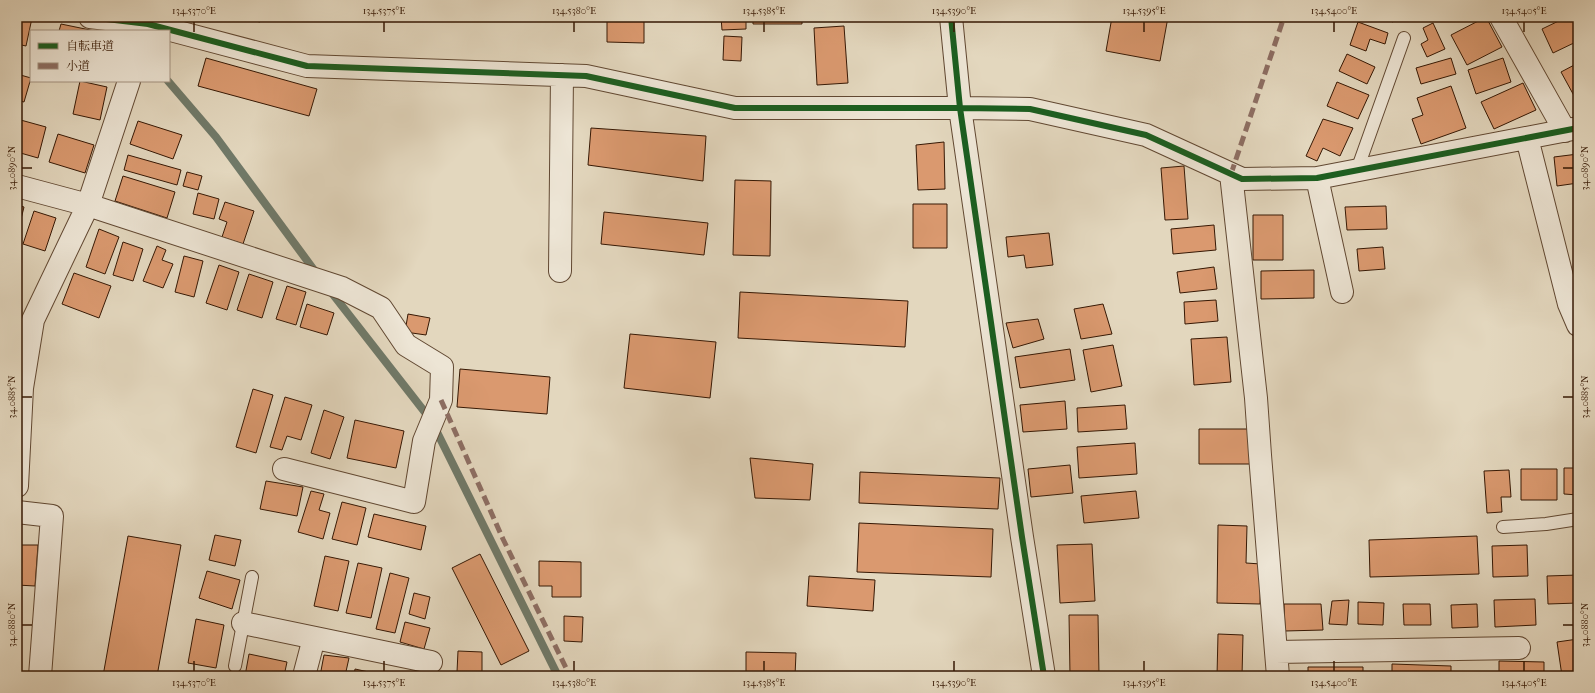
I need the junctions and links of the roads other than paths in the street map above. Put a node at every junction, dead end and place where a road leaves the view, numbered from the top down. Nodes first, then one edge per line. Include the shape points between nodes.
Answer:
1 (90, 17) edge
2 (951, 17) edge
3 (1501, 17) edge
4 (147, 27) edge
5 (159, 30) edge
6 (170, 33) edge
7 (1404, 38) dead end
8 (562, 76) junction
9 (129, 82) edge
10 (960, 108) junction
11 (1572, 130) edge
12 (1527, 138) junction
13 (1357, 170) junction
14 (1231, 174) junction
15 (1316, 178) junction
16 (17, 186) edge
17 (88, 205) junction
18 (560, 271) dead end
19 (1342, 292) dead end
20 (1578, 325) edge
21 (20, 388) edge
22 (284, 469) dead end
23 (17, 486) edge
24 (17, 512) edge
25 (1578, 519) edge
26 (1503, 527) dead end
27 (252, 577) dead end
28 (243, 623) junction
29 (314, 638) junction
30 (1519, 648) dead end
31 (1276, 652) junction
32 (431, 662) dead end
33 (235, 666) dead end
34 (40, 676) edge
35 (304, 676) edge
36 (1044, 676) edge
37 (1278, 676) edge

1 - 4 street
2 - 10 street
3 - 11 street
4 - 5 street
6 - 8 street via 307,66
7 - 13 lane
8 - 10 street via 586,76 735,108
8 - 18 street
9 - 17 street
10 - 14 street via 1030,109 1146,135
10 - 36 street
11 - 12 street
12 - 13 street
12 - 20 street via 1569,304
13 - 15 street
14 - 15 street via 1242,179
14 - 31 street via 1256,398
15 - 19 street
16 - 17 street
17 - 21 street via 33,320
17 - 22 street via 342,288 381,308 406,345 442,367 440,400 424,441 414,502
21 - 23 street
24 - 34 street via 52,516
25 - 26 lane
27 - 28 lane
28 - 29 street
28 - 33 lane
29 - 32 street
29 - 35 street
30 - 31 street
31 - 37 street

